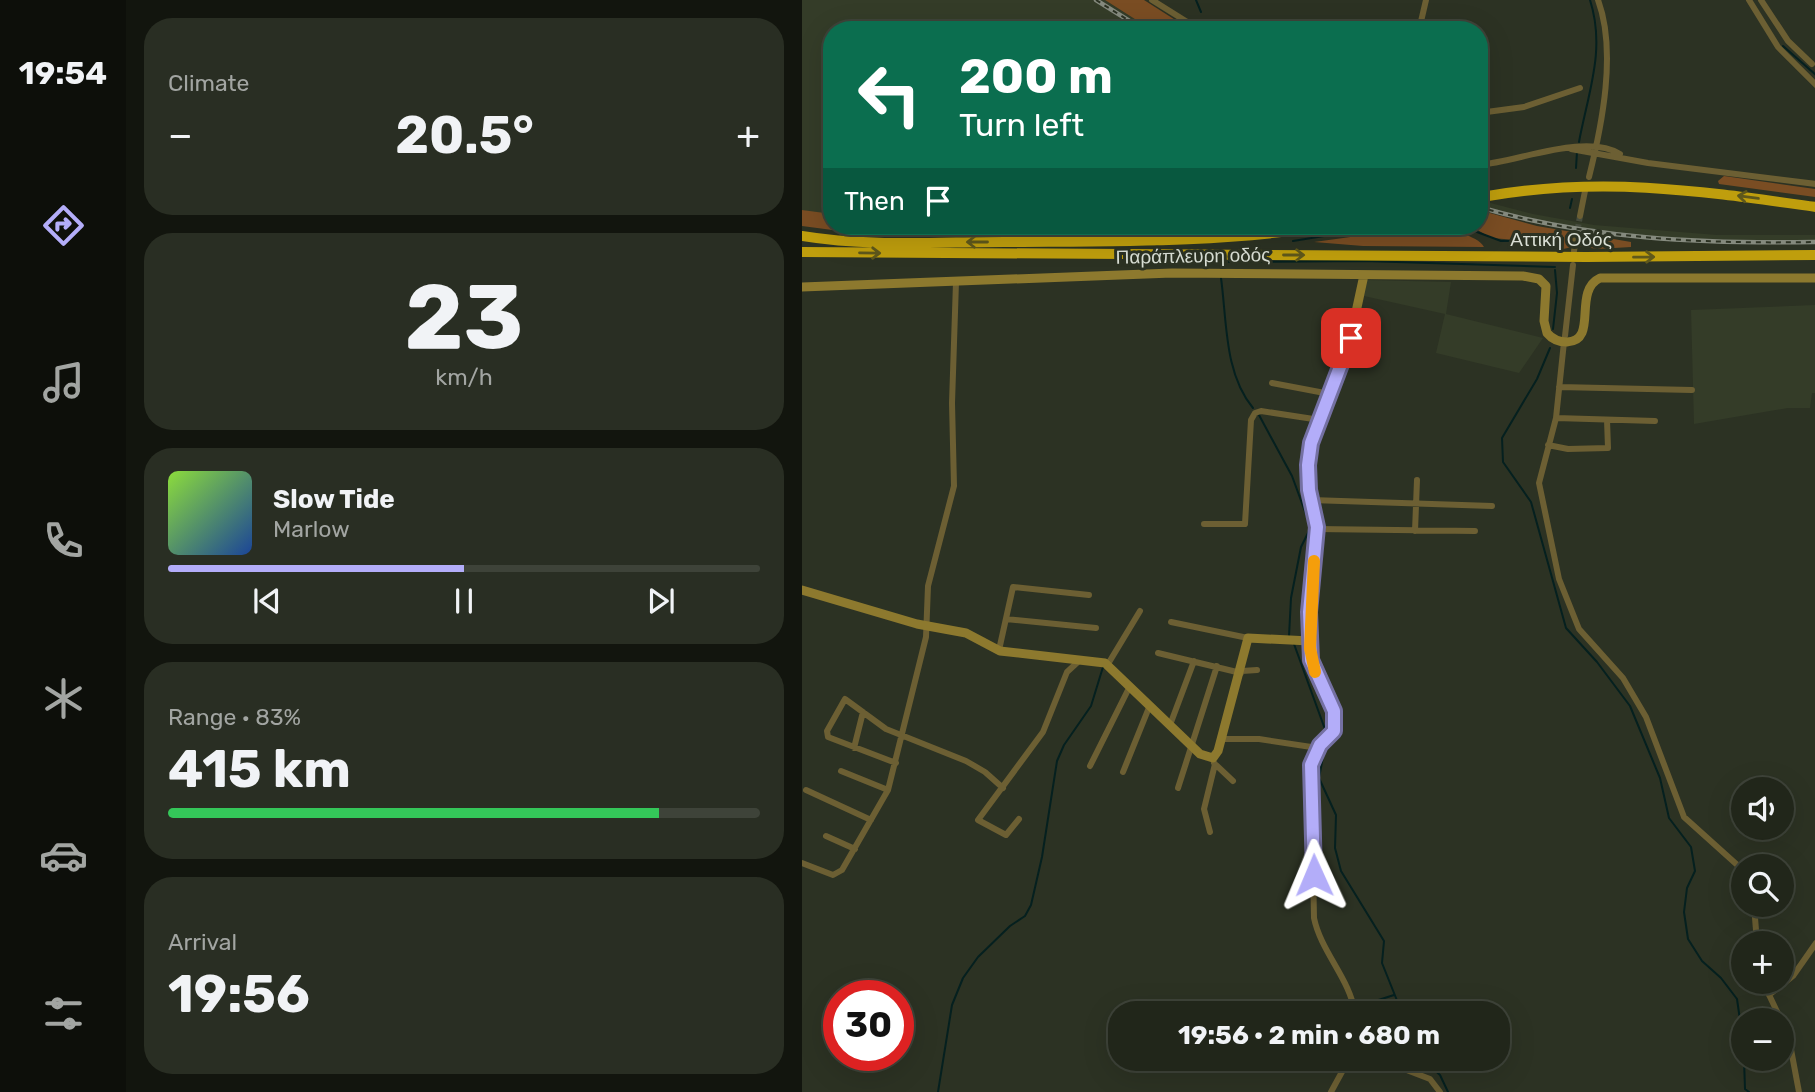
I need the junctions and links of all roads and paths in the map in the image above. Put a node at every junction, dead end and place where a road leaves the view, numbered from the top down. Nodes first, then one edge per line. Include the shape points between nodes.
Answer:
1 (1152, 0) edge
2 (1426, 0) edge
3 (1598, 0) edge
4 (1749, 0) edge
5 (1761, 0) edge
6 (1186, 21) edge
7 (1421, 21) edge
8 (1812, 64) dead end
9 (1815, 85) edge
10 (1580, 88) dead end
11 (1488, 112) edge
12 (1596, 148) junction
13 (1488, 163) edge
14 (1589, 177) dead end
15 (1815, 184) edge
16 (1585, 191) dead end
17 (1488, 196) dead end
18 (1815, 207) edge
19 (1580, 216) tunnel mouth
20 (1262, 235) edge
21 (802, 236) edge
22 (1576, 240) tunnel mouth
23 (1574, 251) dead end
24 (802, 252) edge
25 (1815, 255) edge
26 (1573, 265) dead end
27 (1364, 275) junction
28 (1815, 278) edge
29 (956, 282) junction
30 (802, 287) edge
31 (1565, 339) junction
32 (1272, 383) dead end
33 (1559, 387) junction
34 (1692, 390) dead end
35 (1330, 394) junction
36 (1556, 418) junction
37 (1320, 420) junction
38 (1607, 420) junction
39 (1655, 421) dead end
40 (1548, 445) junction
41 (1417, 480) dead end
42 (1311, 500) junction
43 (1416, 502) junction
44 (1492, 506) dead end
45 (1204, 524) dead end
46 (1317, 529) junction
47 (1415, 531) junction
48 (1475, 531) dead end
49 (802, 590) edge
50 (1089, 595) dead end
51 (1140, 611) dead end
52 (1006, 619) junction
53 (1171, 622) dead end
54 (926, 626) junction
55 (1096, 628) dead end
56 (1248, 638) junction
57 (1310, 641) junction
58 (999, 650) junction
59 (1158, 653) dead end
60 (1080, 660) junction
61 (1194, 661) junction
62 (1108, 664) junction
63 (1217, 666) junction
64 (1257, 670) dead end
65 (1242, 672) junction
66 (1130, 685) junction
67 (1150, 705) junction
68 (863, 712) junction
69 (1170, 725) junction
70 (904, 727) junction
71 (893, 732) junction
72 (902, 736) junction
73 (1222, 739) junction
74 (1192, 746) junction
75 (854, 748) junction
76 (1318, 748) junction
77 (1214, 761) junction
78 (896, 763) junction
79 (1090, 766) dead end
80 (841, 771) dead end
81 (1123, 772) dead end
82 (1232, 781) dead end
83 (1003, 788) junction
84 (1178, 788) dead end
85 (806, 790) dead end
86 (888, 790) junction
87 (1019, 819) dead end
88 (871, 820) junction
89 (1210, 832) dead end
90 (826, 835) dead end
91 (855, 849) junction
92 (1731, 860) edge
93 (802, 863) edge
94 (1815, 943) edge
95 (1769, 995) joint
96 (1352, 1001) edge
97 (1775, 1008) edge
98 (1794, 1065) edge
99 (1342, 1071) edge
100 (1409, 1071) edge
101 (1331, 1092) edge
102 (1440, 1092) edge
103 (1799, 1092) edge

1 - 6 street
2 - 7 street
3 - 12 street via 1606,32
4 - 9 street via 1778,47
5 - 8 street via 1788,41
10 - 11 street via 1524,107
12 - 13 street
12 - 14 street
12 - 15 street via 1648,163
16 - 19 street
18 -> 17 highway via 1626,184
20 -> 21 highway via 914,242
22 - 23 street
24 -> 25 highway, Αττική Οδός
26 - 31 street
27 - 29 street, Παράπλευρη οδός via 1172,273
27 - 31 street, Παράπλευρη οδός via 1533,276 1546,286 1544,321 1549,330
27 - 35 street via 1351,338
28 - 31 street via 1600,278 1587,291 1584,326 1578,335
29 - 30 street, Παράπλευρη οδός
29 - 54 street via 954,486 927,586
31 - 33 street
32 - 35 street
33 - 34 street
33 - 36 street
35 - 37 street
36 - 38 street
36 - 40 street
37 - 42 street via 1309,453
37 - 45 street via 1255,413 1245,524
38 - 39 street
38 - 40 street via 1608,448
40 - 92 street via 1539,491 1559,579 1575,621 1635,696 1689,824
41 - 43 street
42 - 43 street
42 - 46 street
43 - 44 street
43 - 47 street
46 - 47 street
46 - 57 street
47 - 48 street
49 - 54 street
50 - 52 street via 1017,586 1011,589
51 - 62 street
52 - 55 street
52 - 58 street
53 - 56 street
54 - 58 street via 965,633
54 - 70 street
56 - 57 street
56 - 65 street
57 - 76 street via 1311,660 1335,717 1334,731
58 - 60 street
59 - 61 street
60 - 62 street
60 - 83 street via 1067,672 1043,732
61 - 63 street
61 - 69 street
62 - 66 street
63 - 65 street
63 - 74 street
64 - 65 street
65 - 73 street
66 - 67 street
66 - 79 street
67 - 69 street
67 - 81 street
68 - 71 street
68 - 75 street
68 - 75 street via 845,699 826,735
69 - 74 street
70 - 71 street
70 - 72 street
71 - 72 street
72 - 78 street
72 - 83 street via 966,761
73 - 76 street
73 - 77 street
74 - 77 street
74 - 84 street
75 - 78 street
76 - 96 street via 1311,774 1314,918
77 - 82 street
77 - 89 street via 1204,809
78 - 86 street
80 - 86 street
83 - 87 street via 978,820 1006,835
85 - 88 street
86 - 88 street
88 - 91 street
90 - 91 street
91 - 93 street via 837,875
94 - 95 street via 1793,976
95 - 97 street
98 - 103 street
99 - 101 street
100 - 102 street via 1430,1079

